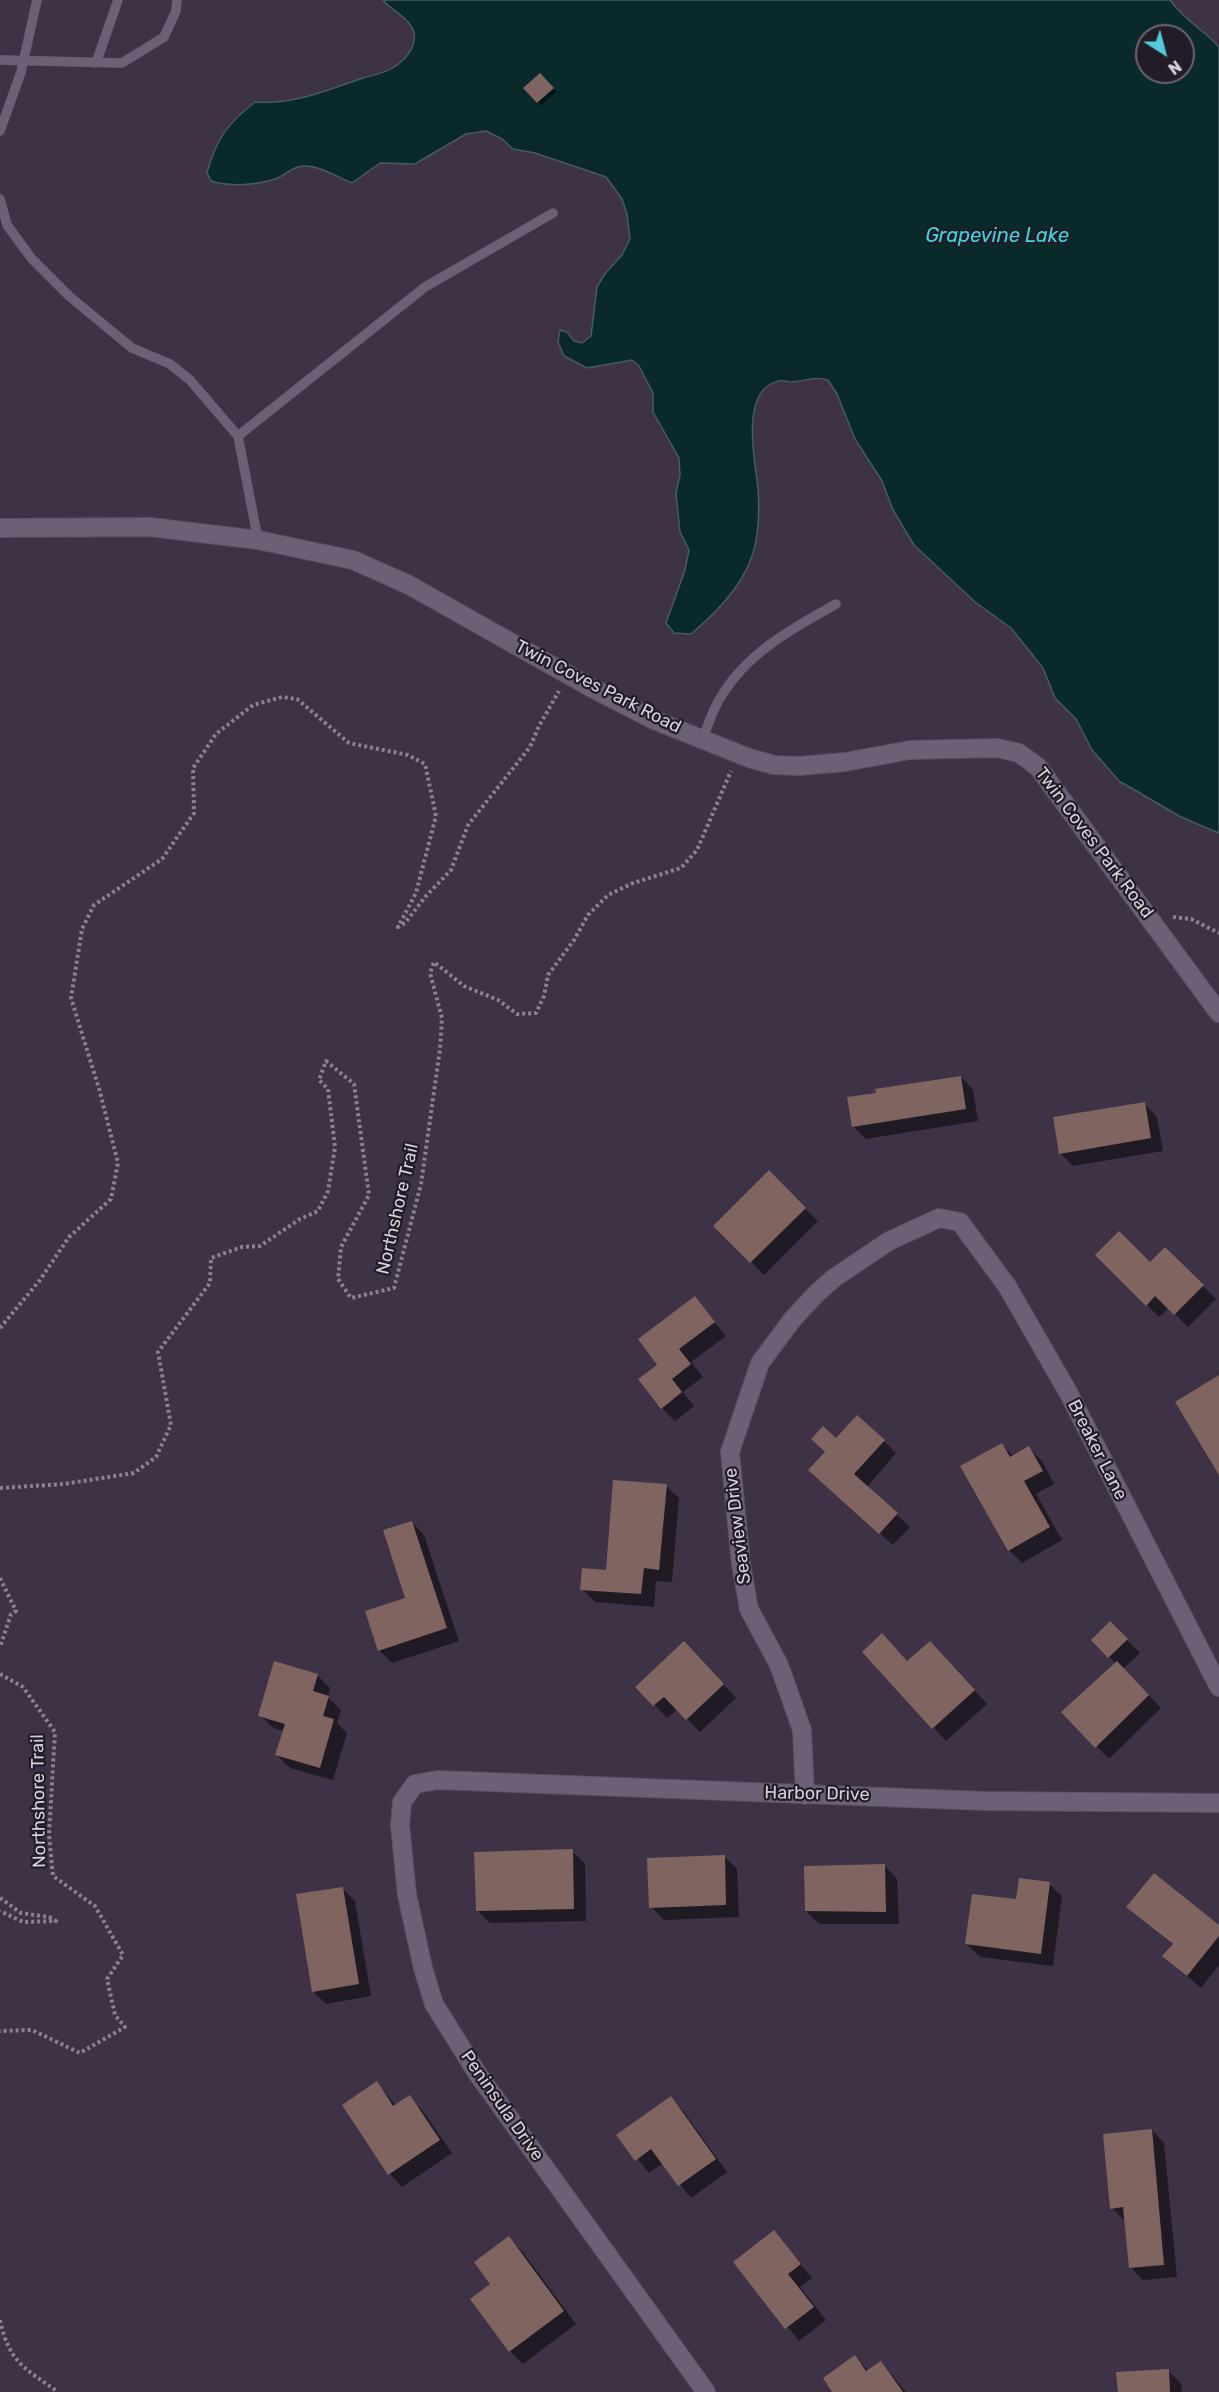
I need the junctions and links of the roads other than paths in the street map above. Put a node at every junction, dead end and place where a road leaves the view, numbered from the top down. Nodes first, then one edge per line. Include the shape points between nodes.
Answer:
1 (37, 0) edge
2 (118, 0) edge
3 (177, 0) edge
4 (0, 60) edge
5 (24, 60) junction
6 (96, 63) junction
7 (0, 131) edge
8 (0, 199) edge
9 (554, 213) dead end
10 (238, 436) junction
11 (0, 528) edge
12 (258, 540) junction
13 (836, 604) dead end
14 (702, 739) junction
15 (1219, 1013) edge
16 (960, 1222) joint
17 (1219, 1687) edge
18 (415, 1784) joint
19 (806, 1795) junction
20 (1219, 1803) edge
21 (706, 2392) edge

1 - 5 lane
2 - 6 lane
3 - 6 lane via 164,37 123,63
4 - 5 lane
5 - 6 lane
5 - 7 lane
8 - 10 lane via 7,225 32,259 132,348 170,364 190,380
9 - 10 lane via 425,287
10 - 12 lane
11 - 12 street, Twin Coves Park Road via 150,527
12 - 14 street, Twin Coves Park Road via 353,560 409,585 570,676 654,720
13 - 14 lane via 795,626 748,660 719,700
14 - 15 street, Twin Coves Park Road via 774,765 845,762 910,750 998,748 1019,753 1038,767
16 - 17 street, Breaker Lane via 1007,1286 1068,1392
16 - 19 street, Seaview Drive via 939,1218 889,1241 816,1294 760,1363 730,1452 749,1608 779,1665 802,1730
18 - 19 street, Harbor Drive via 438,1780
18 - 21 street, Peninsula Drive via 402,1802 400,1825 407,1895 434,2004 477,2073
19 - 20 street, Harbor Drive

